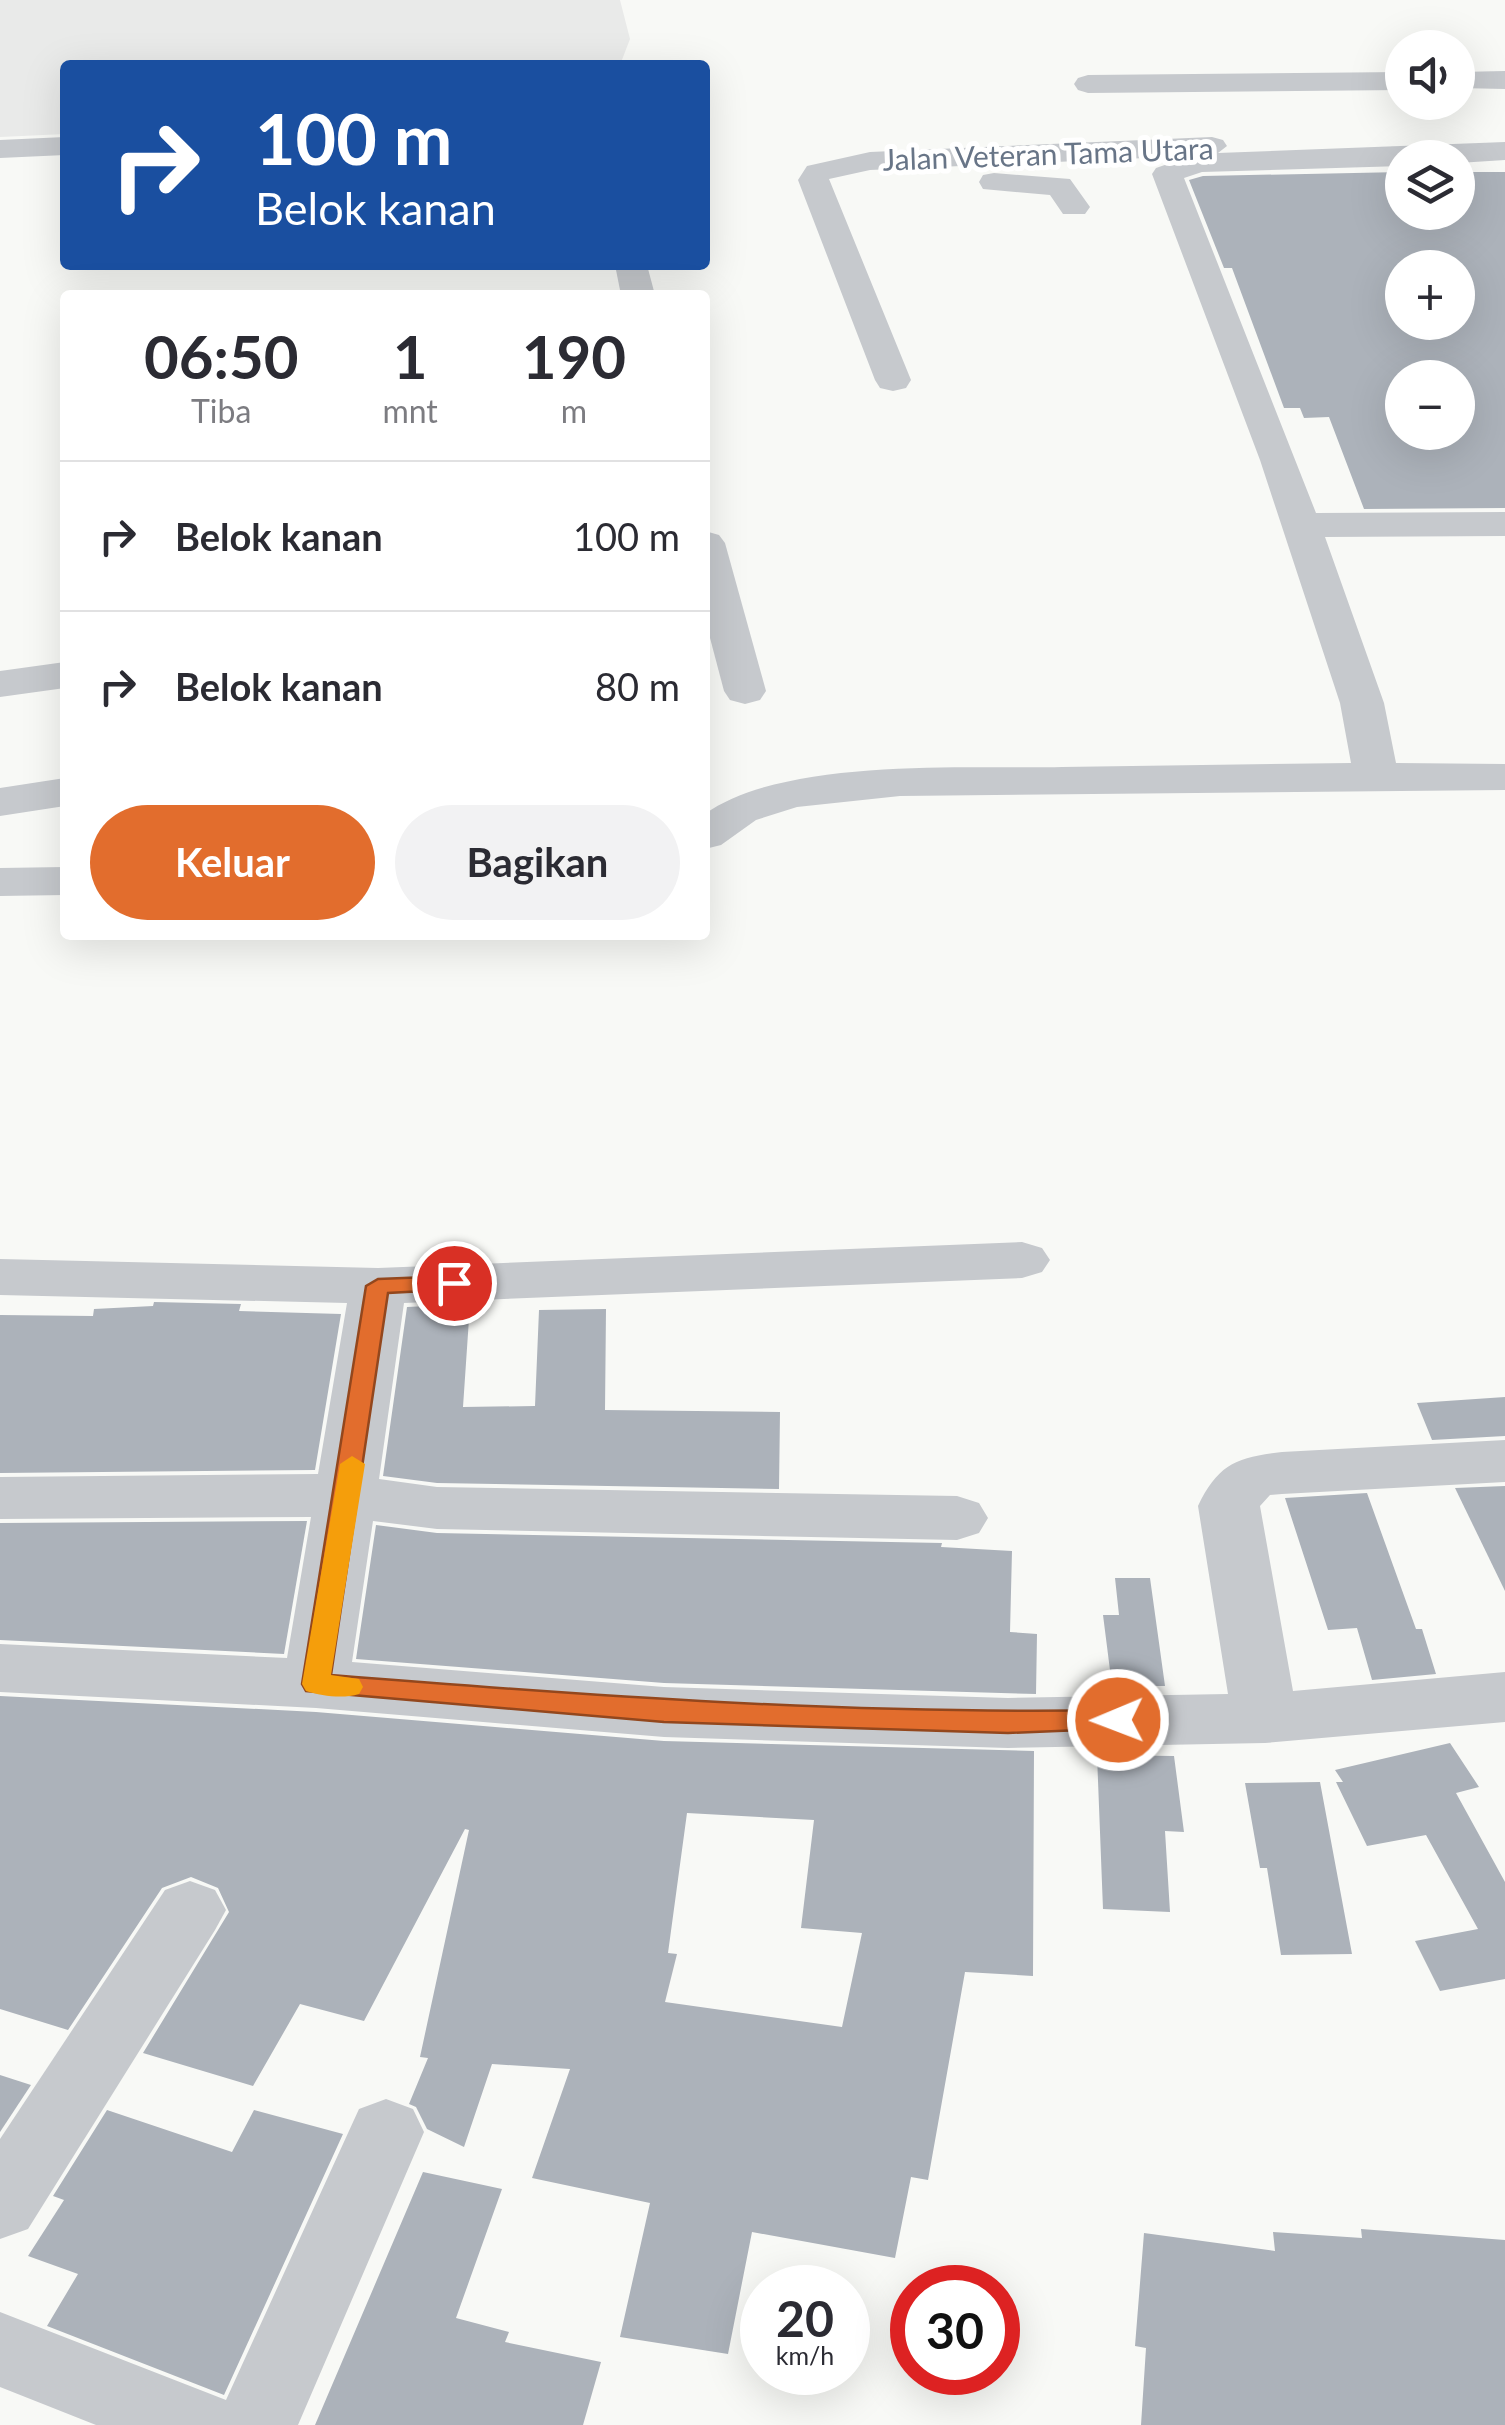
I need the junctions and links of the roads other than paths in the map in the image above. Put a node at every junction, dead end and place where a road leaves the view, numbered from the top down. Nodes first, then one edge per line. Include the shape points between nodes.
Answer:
1 (1475, 80) edge
2 (1505, 80) edge
3 (1385, 81) edge
4 (1088, 84) dead end
5 (1505, 131) edge
6 (60, 146) edge
7 (0, 149) edge
8 (1505, 150) edge
9 (812, 180) junction
10 (1074, 206) dead end
11 (894, 380) dead end
12 (1300, 524) junction
13 (1505, 524) edge
14 (710, 563) edge
15 (60, 676) edge
16 (0, 684) edge
17 (744, 692) dead end
18 (1376, 776) junction
19 (1505, 777) edge
20 (60, 793) edge
21 (0, 802) edge
22 (710, 831) edge
23 (60, 880) edge
24 (0, 882) edge
25 (1022, 1260) dead end
26 (0, 1276) edge
27 (378, 1286) junction
28 (1505, 1461) edge
29 (348, 1496) junction
30 (0, 1498) edge
31 (956, 1518) dead end
32 (0, 1668) edge
33 (316, 1684) junction
34 (1505, 1697) edge
35 (1265, 1718) junction
36 (190, 1910) dead end
37 (386, 2132) dead end
38 (0, 2205) edge
39 (0, 2349) edge
40 (195, 2425) edge
41 (256, 2425) edge

1 - 2 street
3 - 4 street
5 - 9 street, Jalan Veteran Tama Utara via 870,160 836,165
6 - 7 street
8 - 12 street via 1199,162 1167,174
9 - 10 street via 1046,183 1066,191
9 - 11 street
12 - 13 street
12 - 18 street via 1362,703
14 - 17 street
15 - 16 street
18 - 19 street
18 - 22 street via 900,783 792,794 740,810
20 - 21 street
23 - 24 street
25 - 27 street
26 - 27 street
27 - 29 street
28 - 35 street via 1282,1473 1238,1484 1229,1506
29 - 30 street
29 - 31 street via 438,1508
29 - 33 street
32 - 33 street
33 - 35 street via 664,1712 1008,1723
34 - 35 street
36 - 38 street
37 - 41 street
39 - 40 street

